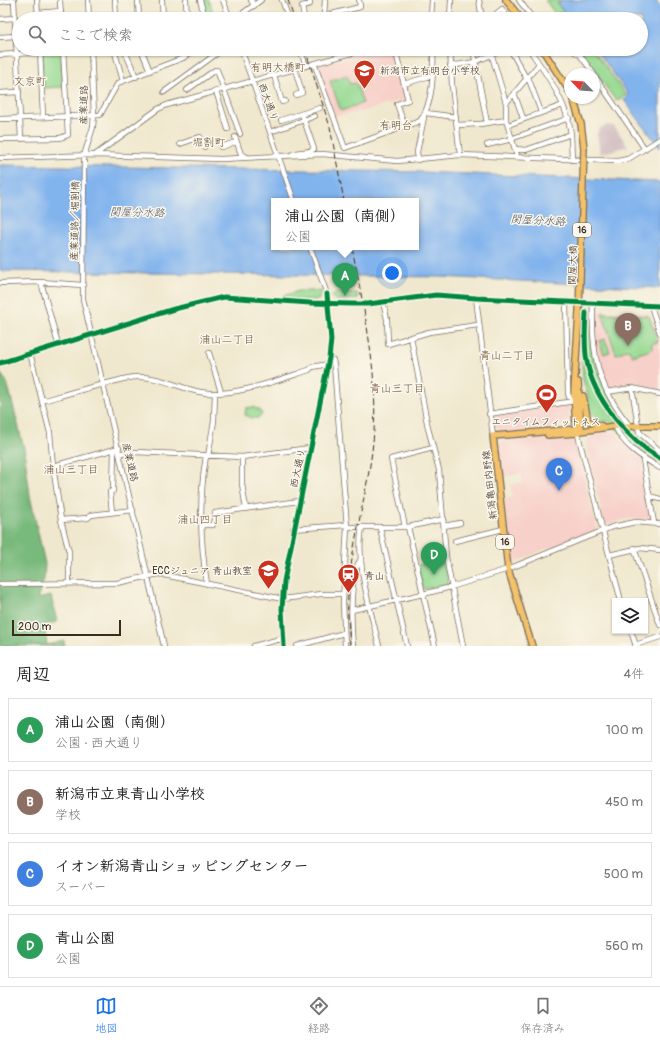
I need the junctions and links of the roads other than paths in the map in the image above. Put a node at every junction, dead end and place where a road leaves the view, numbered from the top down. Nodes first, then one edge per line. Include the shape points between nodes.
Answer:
1 (14, 0) edge
2 (37, 0) edge
3 (60, 0) edge
4 (88, 0) edge
5 (115, 0) edge
6 (138, 0) edge
7 (162, 0) edge
8 (186, 0) edge
9 (200, 0) edge
10 (223, 0) edge
11 (250, 0) edge
12 (261, 0) edge
13 (282, 0) edge
14 (310, 0) edge
15 (325, 0) edge
16 (359, 0) edge
17 (432, 0) edge
18 (451, 0) edge
19 (479, 0) edge
20 (506, 0) edge
21 (519, 0) edge
22 (0, 2) edge
23 (254, 6) junction
24 (61, 11) joint
25 (15, 12) edge
26 (38, 12) joint
27 (89, 12) edge
28 (116, 12) edge
29 (139, 12) edge
30 (163, 12) edge
31 (187, 12) edge
32 (203, 12) edge
33 (227, 12) edge
34 (245, 12) edge
35 (286, 12) edge
36 (303, 12) edge
37 (324, 12) edge
38 (340, 12) edge
39 (431, 12) edge
40 (450, 12) edge
41 (481, 12) edge
42 (498, 12) edge
43 (505, 12) edge
44 (515, 12) edge
45 (528, 12) edge
46 (12, 18) edge
47 (0, 19) edge
48 (12, 36) edge
49 (0, 37) edge
50 (12, 54) edge
51 (0, 55) edge
52 (17, 56) edge
53 (40, 56) edge
54 (63, 56) edge
55 (91, 56) edge
56 (116, 56) edge
57 (127, 56) edge
58 (144, 56) edge
59 (186, 56) edge
60 (214, 56) edge
61 (243, 56) edge
62 (302, 56) edge
63 (340, 56) edge
64 (397, 56) edge
65 (433, 56) edge
66 (450, 56) edge
67 (474, 56) edge
68 (491, 56) joint
69 (514, 56) edge
70 (534, 56) edge
71 (547, 56) edge
72 (581, 56) edge
73 (475, 62) junction
74 (314, 63) junction
75 (539, 64) junction
76 (306, 66) junction
77 (450, 66) junction
78 (590, 68) edge
79 (295, 69) junction
80 (150, 71) junction
81 (274, 75) junction
82 (433, 76) junction
83 (136, 77) junction
84 (528, 77) junction
85 (123, 81) junction
86 (252, 81) junction
87 (564, 83) edge
88 (600, 83) edge
89 (404, 84) junction
90 (224, 89) junction
91 (187, 90) dead end
92 (19, 92) junction
93 (164, 92) dead end
94 (216, 92) junction
95 (0, 93) edge
96 (514, 93) junction
97 (296, 95) dead end
98 (285, 101) dead end
99 (506, 104) junction
100 (575, 104) edge
101 (563, 105) junction
102 (320, 108) dead end
103 (541, 112) junction
104 (301, 113) junction
105 (94, 115) junction
106 (425, 115) junction
107 (67, 116) junction
108 (315, 116) dead end
109 (43, 117) junction
110 (456, 117) junction
111 (20, 118) junction
112 (524, 118) junction
113 (569, 118) junction
114 (0, 120) edge
115 (280, 120) dead end
116 (304, 120) junction
117 (507, 122) junction
118 (487, 123) junction
119 (457, 125) junction
120 (404, 127) junction
121 (228, 129) dead end
122 (270, 132) junction
123 (240, 134) dead end
124 (572, 134) junction
125 (512, 139) junction
126 (660, 139) edge
127 (0, 140) edge
128 (21, 140) junction
129 (180, 144) dead end
130 (487, 145) dead end
131 (204, 147) dead end
132 (222, 147) dead end
133 (515, 149) junction
134 (645, 149) junction
135 (460, 154) junction
136 (95, 155) junction
137 (291, 156) junction
138 (517, 156) junction
139 (0, 158) edge
140 (84, 158) junction
141 (249, 158) junction
142 (280, 159) junction
143 (418, 160) junction
144 (572, 160) junction
145 (293, 198) edge
146 (311, 250) edge
147 (40, 282) junction
148 (0, 283) edge
149 (82, 284) junction
150 (476, 298) junction
151 (383, 302) junction
152 (566, 302) junction
153 (328, 303) junction
154 (593, 303) junction
155 (651, 306) junction
156 (660, 306) edge
157 (478, 325) junction
158 (660, 333) edge
159 (92, 334) junction
160 (410, 338) junction
161 (58, 344) junction
162 (30, 352) junction
163 (209, 353) dead end
164 (329, 358) junction
165 (0, 363) edge
166 (328, 364) junction
167 (577, 365) junction
168 (578, 380) junction
169 (104, 384) junction
170 (632, 388) junction
171 (221, 392) junction
172 (607, 392) junction
173 (215, 393) junction
174 (660, 394) edge
175 (42, 399) junction
176 (575, 400) junction
177 (489, 414) junction
178 (615, 426) junction
179 (630, 426) junction
180 (637, 426) junction
181 (660, 426) edge
182 (607, 427) junction
183 (578, 431) junction
184 (493, 437) junction
185 (654, 445) junction
186 (660, 445) edge
187 (310, 448) junction
188 (433, 448) junction
189 (118, 450) junction
190 (660, 451) edge
191 (207, 456) junction
192 (242, 457) junction
193 (644, 458) junction
194 (52, 466) junction
195 (660, 468) edge
196 (649, 496) junction
197 (660, 499) edge
198 (299, 501) junction
199 (246, 508) junction
200 (133, 510) junction
201 (112, 512) junction
202 (444, 519) junction
203 (61, 520) junction
204 (460, 523) dead end
205 (654, 523) junction
206 (660, 524) edge
207 (201, 525) junction
208 (347, 526) junction
209 (444, 526) junction
210 (406, 527) junction
211 (362, 528) junction
212 (380, 528) junction
213 (503, 528) junction
214 (293, 530) junction
215 (602, 532) junction
216 (455, 541) dead end
217 (634, 548) junction
218 (660, 550) edge
219 (609, 555) junction
220 (361, 559) junction
221 (508, 569) junction
222 (148, 576) junction
223 (69, 583) junction
224 (0, 584) edge
225 (207, 584) junction
226 (451, 587) junction
227 (343, 594) junction
228 (423, 594) junction
229 (621, 598) edge
230 (283, 599) junction
231 (396, 600) junction
232 (370, 606) junction
233 (352, 610) junction
234 (660, 625) edge
235 (344, 633) junction
236 (632, 634) edge
237 (660, 637) edge
238 (284, 638) junction
239 (164, 646) edge
240 (254, 646) edge
241 (284, 646) edge
242 (297, 646) edge
243 (345, 646) edge
244 (353, 646) edge
245 (379, 646) edge
246 (407, 646) edge
247 (435, 646) edge
248 (462, 646) edge
249 (532, 646) edge
250 (635, 646) edge

1 - 22 street
1 - 25 street
2 - 26 street
3 - 24 street
4 - 27 street
5 - 28 street
6 - 29 street
7 - 30 street
8 - 31 street
9 - 32 street
10 - 33 street
11 - 23 street
12 - 23 street
13 - 35 street
14 - 36 street via 310,4 302,6
15 - 37 street
16 - 38 street via 360,7
17 - 39 street
18 - 40 street
19 - 41 street
20 - 44 main road
21 - 45 street
23 - 34 street
24 - 26 street
42 - 43 street via 502,8
46 - 47 street
48 - 49 street
50 - 51 street
52 - 92 street
53 - 109 street
54 - 107 street
55 - 105 street, 産業道路
56 - 85 street
57 - 83 street
58 - 80 street
59 - 80 street
60 - 93 street
61 - 86 street, 西大通り
62 - 76 street
63 - 74 street
64 - 89 street
65 - 82 street
66 - 77 street
67 - 73 street
68 - 73 street
68 - 99 street
69 - 84 street
70 - 75 street
71 - 87 main road
72 - 78 street
73 - 77 street
73 - 118 street
74 - 76 street
74 - 120 street via 345,148
75 - 84 street
75 - 101 street
76 - 79 street
77 - 110 street
79 - 81 street
79 - 97 street via 302,93
80 - 83 street
81 - 86 street
81 - 98 street via 282,102
82 - 89 street
82 - 106 street
83 - 85 street
84 - 96 street
84 - 103 street
85 - 105 street via 115,86 101,113
86 - 90 street
86 - 122 street, 西大通り
88 - 134 street
89 - 120 street via 408,100 397,104
90 - 91 street via 215,70
90 - 94 street
90 - 123 street
92 - 95 street
92 - 111 street
94 - 121 street
94 - 136 street via 158,109
96 - 99 street
96 - 112 street
99 - 117 street
100 - 167 main road, 関屋大橋 / 16, bridge via 584,148
101 - 103 street
101 - 113 street
102 - 104 street
103 - 112 street
104 - 115 street
104 - 116 street
105 - 107 street
105 - 140 street, 産業道路
106 - 110 street
106 - 120 street via 417,123
106 - 143 street via 417,152
107 - 109 street
107 - 128 street via 68,134 60,138
108 - 116 street
109 - 111 street
110 - 119 street
111 - 114 street
111 - 128 street
112 - 117 street
113 - 124 street
113 - 125 street
116 - 122 street
116 - 137 street via 314,149 296,152
117 - 118 street
117 - 125 street
118 - 119 street
119 - 135 street
122 - 142 street, 西大通り
124 - 133 street via 526,150
124 - 144 street
125 - 130 street
125 - 133 street
126 - 134 street
127 - 128 street
129 - 131 street via 200,137
132 - 141 street via 236,140 241,154
133 - 138 street
134 - 144 street via 628,159
135 - 138 street
135 - 143 street
136 - 140 street
136 - 141 street via 186,159
137 - 142 street
137 - 143 street via 322,154 397,162
138 - 144 street
139 - 140 street
140 - 149 street, 産業道路／堀割橋
141 - 142 street
142 - 145 street, 西大通り
146 - 153 street, 西大通り
147 - 148 street
147 - 149 street
147 - 161 street
149 - 159 street, 産業道路 via 84,310
150 - 151 street via 436,295
150 - 152 street
150 - 157 street
151 - 153 street, bridge
151 - 160 street via 388,344
152 - 154 street
152 - 176 street via 568,393 569,397
153 - 159 street via 224,297
153 - 164 street, 西大通り via 331,340
154 - 155 street
154 - 172 street via 594,352
155 - 156 street
155 - 158 street
157 - 160 street via 429,332
157 - 177 street
159 - 161 street
159 - 169 street, 産業道路
160 - 188 street
161 - 162 street
162 - 165 street
162 - 175 street
163 - 171 street
164 - 166 street, 西大通り
164 - 208 street via 333,360 334,365
166 - 171 street via 312,366 309,370 268,384
166 - 187 street, 西大通り
167 - 168 main road, 16
167 - 176 main road, 16
168 - 182 main road via 588,421
168 - 183 main road, 16
169 - 173 street via 138,377 152,378 200,392
169 - 175 street
169 - 189 street, 産業道路
170 - 172 street
170 - 174 street
170 - 180 street
171 - 173 street
172 - 179 street
173 - 191 street via 214,421
175 - 194 street via 50,433
176 - 177 street
176 - 183 main road, 16
177 - 184 street
178 - 179 main road, 新潟亀田内野線
178 - 182 main road, 新潟亀田内野線
178 - 193 street via 620,436
179 - 180 main road, 新潟亀田内野線
180 - 181 main road, 新潟亀田内野線
180 - 185 street via 639,432
182 - 183 main road, 新潟亀田内野線
183 - 184 main road, 新潟亀田内野線
183 - 215 street
184 - 213 main road, 新潟亀田内野線 / 16
185 - 186 street
185 - 190 street
187 - 192 street
187 - 198 street, 西大通り
188 - 202 street via 439,470
188 - 210 street via 391,459
189 - 191 street
189 - 194 street
189 - 200 street, 産業道路
189 - 201 street via 113,491 110,492
191 - 192 street
191 - 207 street via 202,485
192 - 199 street via 242,484
193 - 195 street
193 - 196 street
194 - 203 street
196 - 197 street
196 - 205 street
198 - 199 street
198 - 214 street, 西大通り
199 - 207 street via 215,513 213,525
200 - 201 street
200 - 222 street, 産業道路
201 - 203 street via 91,515 88,518
202 - 209 street
202 - 210 street
203 - 223 street via 69,552
204 - 209 street
205 - 206 street
205 - 215 street via 636,522
207 - 225 street
208 - 211 street
208 - 214 street
208 - 227 street
209 - 226 street
210 - 212 street
210 - 228 street
211 - 212 street
211 - 220 street
212 - 231 street
213 - 216 street
213 - 221 main road, 新潟亀田内野線 / 16
214 - 230 street, 西大通り
215 - 219 street
215 - 221 street
217 - 218 street
217 - 219 street
217 - 234 street
219 - 229 street
220 - 232 street
220 - 233 street via 357,563
221 - 226 street
221 - 249 main road, 新潟亀田内野線 / 16
222 - 223 street via 117,583
222 - 225 street via 159,574
222 - 239 street, 産業道路
223 - 224 street
225 - 230 street
226 - 228 street
226 - 248 street
227 - 230 street
227 - 235 street
228 - 231 street
228 - 247 street
230 - 238 street, 西大通り
231 - 232 street
231 - 246 street
232 - 233 street
232 - 245 street
233 - 244 street
235 - 242 street
235 - 243 street
236 - 250 street
237 - 250 street
238 - 240 street
238 - 241 street, 西大通り

